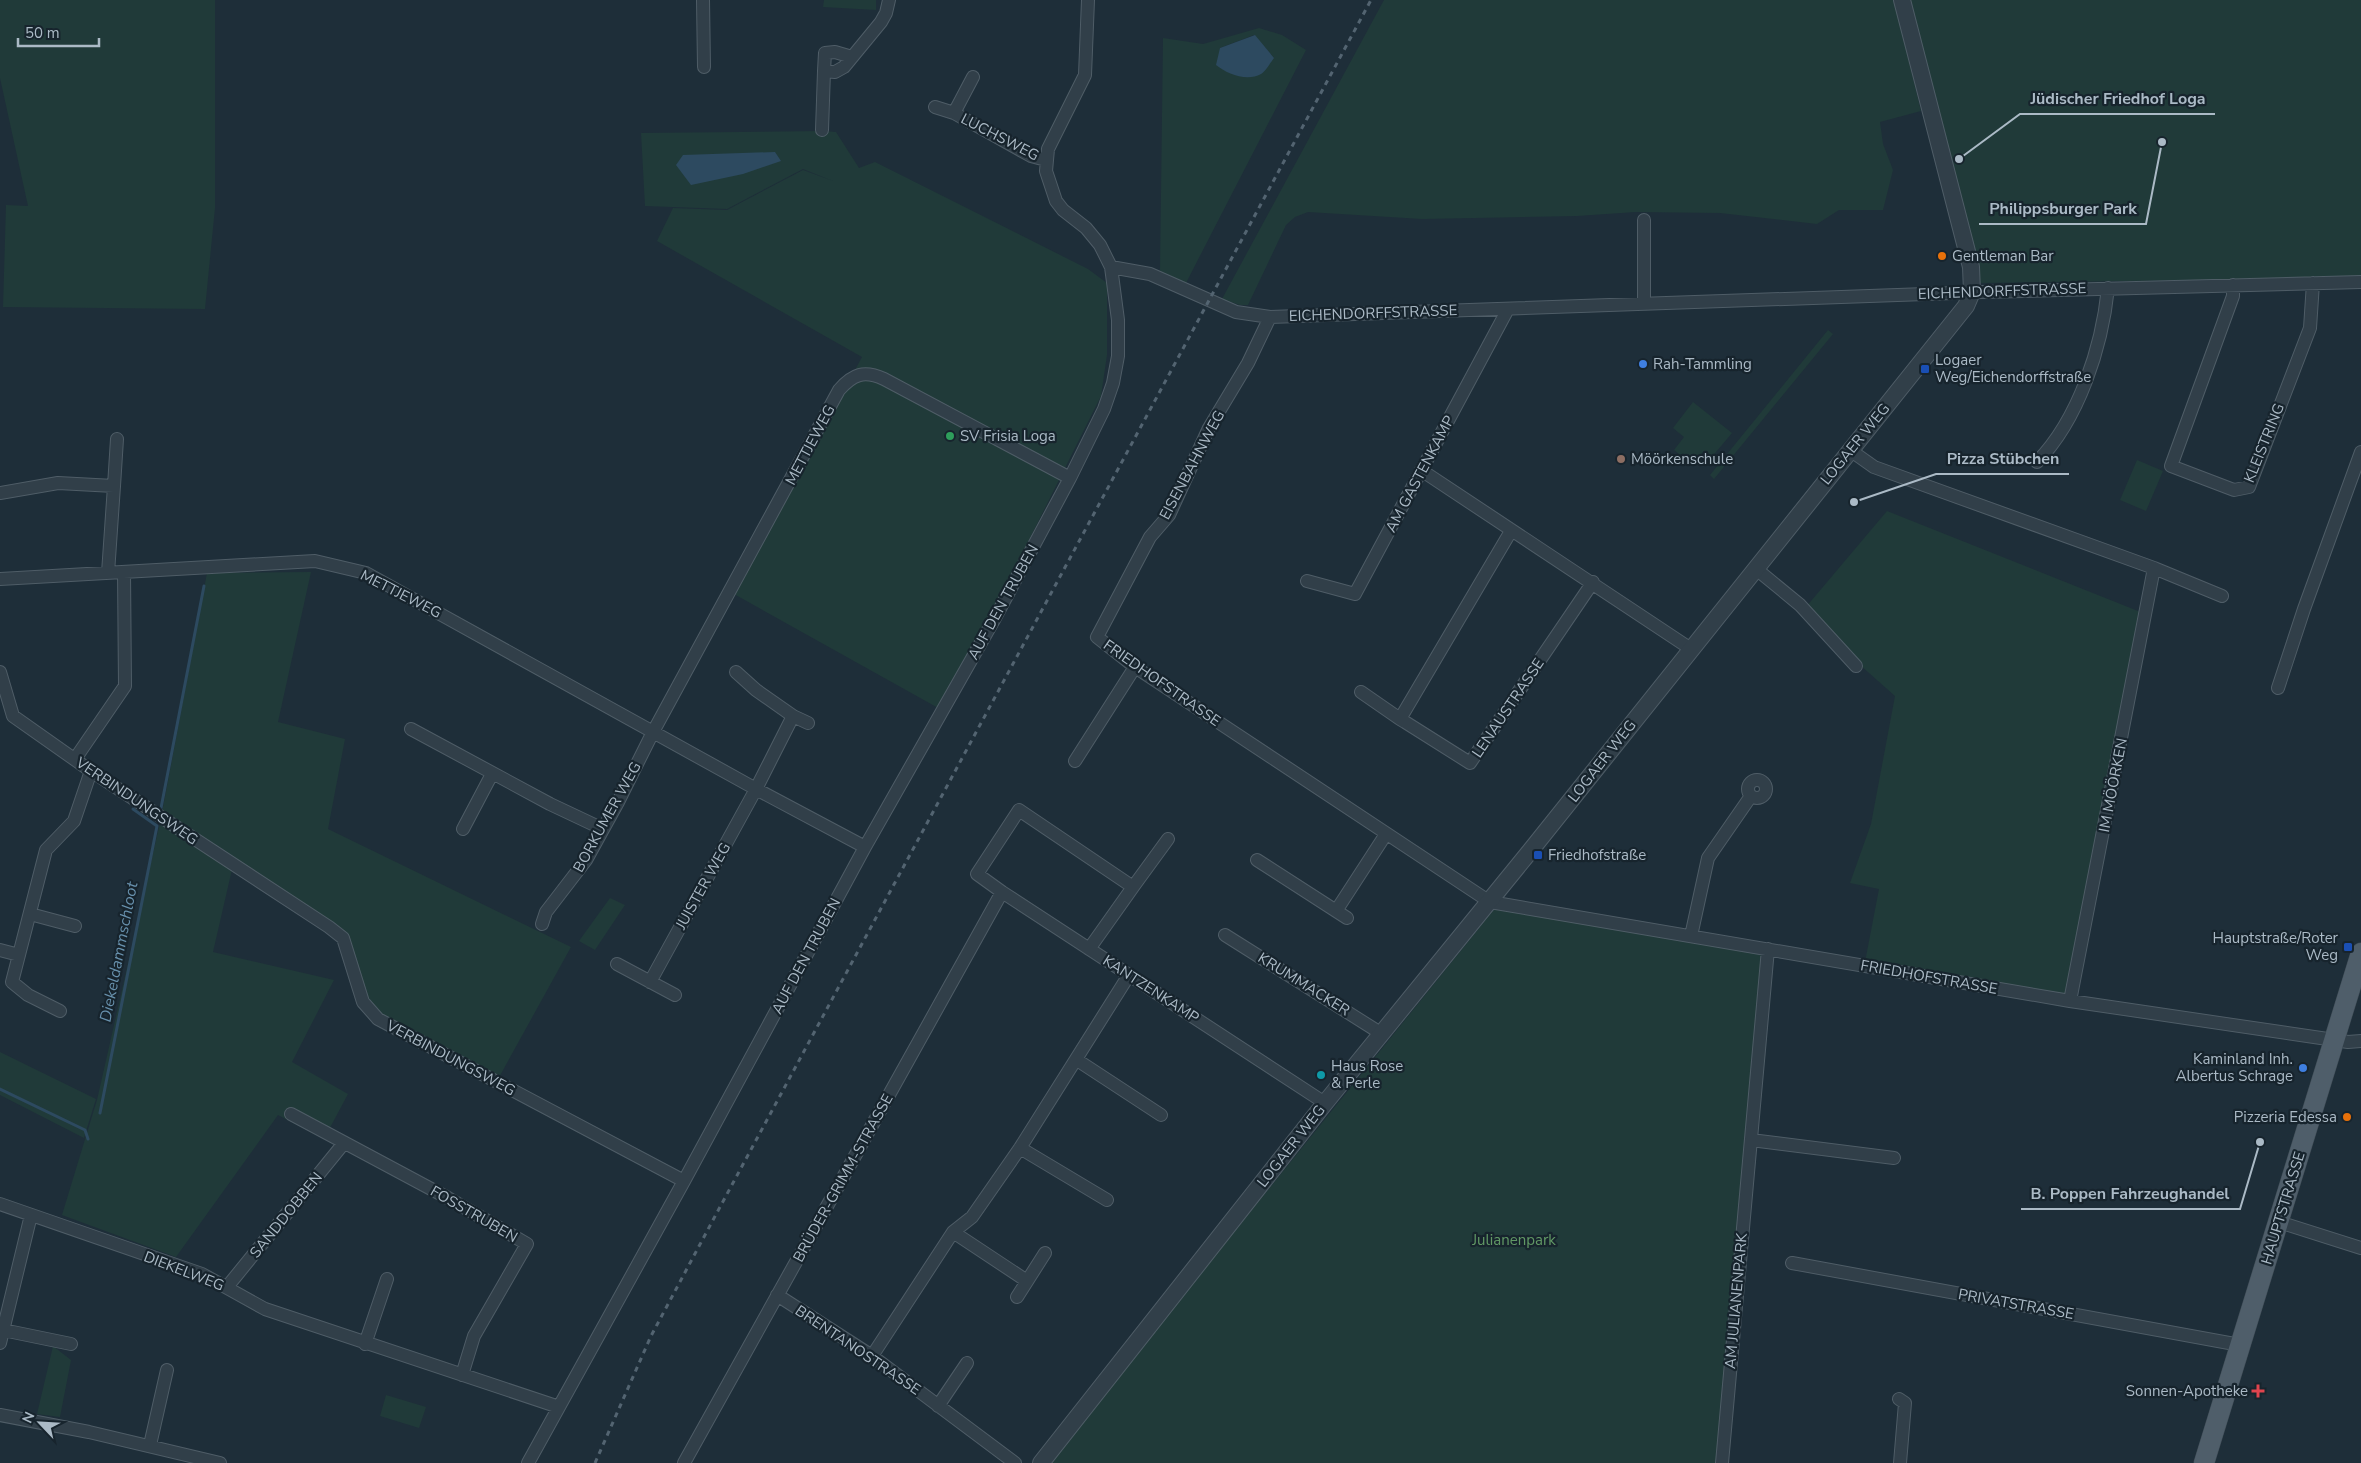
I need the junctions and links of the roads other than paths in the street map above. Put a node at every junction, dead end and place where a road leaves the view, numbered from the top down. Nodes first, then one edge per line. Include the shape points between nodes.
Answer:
1 (703, 0) edge
2 (889, 0) edge
3 (1088, 0) edge
4 (1902, 0) edge
5 (852, 57) junction
6 (704, 67) dead end
7 (824, 70) junction
8 (973, 77) dead end
9 (935, 107) dead end
10 (954, 113) junction
11 (822, 130) dead end
12 (1046, 160) junction
13 (1644, 220) dead end
14 (1111, 268) junction
15 (2361, 282) edge
16 (2313, 283) junction
17 (2233, 285) junction
18 (2108, 288) junction
19 (1972, 292) junction
20 (1644, 304) junction
21 (1508, 309) junction
22 (1270, 317) junction
23 (117, 439) dead end
24 (1850, 450) junction
25 (2361, 452) edge
26 (2037, 462) dead end
27 (1421, 470) junction
28 (1070, 478) junction
29 (114, 486) junction
30 (0, 493) edge
31 (1511, 530) junction
32 (1755, 568) junction
33 (2154, 568) junction
34 (124, 572) junction
35 (108, 573) junction
36 (0, 579) edge
37 (1307, 581) dead end
38 (1593, 582) junction
39 (2222, 596) dead end
40 (1097, 637) joint
41 (1691, 649) junction
42 (1856, 666) dead end
43 (1135, 667) junction
44 (0, 672) edge
45 (736, 672) dead end
46 (2278, 688) dead end
47 (1361, 692) dead end
48 (793, 716) junction
49 (1400, 719) junction
50 (808, 723) dead end
51 (411, 729) dead end
52 (653, 732) junction
53 (75, 759) junction
54 (1075, 761) dead end
55 (91, 771) junction
56 (492, 774) junction
57 (756, 789) junction
58 (1751, 796) dead end
59 (463, 829) dead end
60 (603, 829) junction
61 (1386, 834) junction
62 (1168, 839) dead end
63 (865, 847) junction
64 (1257, 860) dead end
65 (1133, 887) junction
66 (1002, 892) junction
67 (1490, 902) junction
68 (30, 914) junction
69 (542, 924) dead end
70 (75, 926) dead end
71 (1226, 935) dead end
72 (1691, 936) junction
73 (1089, 949) junction
74 (1768, 949) junction
75 (0, 950) edge
76 (2361, 953) edge
77 (19, 955) junction
78 (617, 964) dead end
79 (1129, 975) junction
80 (650, 982) junction
81 (675, 996) dead end
82 (2070, 1001) junction
83 (60, 1011) dead end
84 (1382, 1034) junction
85 (2334, 1039) junction
86 (2361, 1041) edge
87 (1077, 1060) junction
88 (1325, 1103) junction
89 (291, 1114) dead end
90 (1161, 1115) dead end
91 (1751, 1140) junction
92 (344, 1143) junction
93 (1020, 1148) junction
94 (1894, 1158) dead end
95 (684, 1182) junction
96 (1107, 1200) dead end
97 (0, 1204) edge
98 (32, 1215) junction
99 (2279, 1222) junction
100 (953, 1232) junction
101 (2361, 1248) edge
102 (1044, 1253) dead end
103 (1792, 1263) dead end
104 (387, 1279) dead end
105 (1027, 1281) junction
106 (228, 1287) junction
107 (777, 1295) junction
108 (1017, 1296) dead end
109 (3, 1330) junction
110 (0, 1343) edge
111 (71, 1344) dead end
112 (365, 1344) junction
113 (2240, 1345) junction
114 (872, 1356) junction
115 (967, 1363) dead end
116 (167, 1370) dead end
117 (462, 1375) junction
118 (1898, 1398) dead end
119 (938, 1406) junction
120 (559, 1407) junction
121 (0, 1415) edge
122 (150, 1445) junction
123 (220, 1463) edge
124 (528, 1463) edge
125 (684, 1463) edge
126 (1015, 1463) edge
127 (1042, 1463) edge
128 (1722, 1463) edge
129 (1900, 1463) edge
130 (2204, 1463) edge

1 - 6 street
2 - 5 street via 881,22
3 - 12 street, AUF DEN TRUBEN via 1085,75 1048,149
4 - 19 street via 1971,267
5 - 7 street via 835,72
5 - 7 street via 825,53
7 - 11 street
8 - 10 street, LUCHSWEG
9 - 10 street, LUCHSWEG
10 - 12 street, LUCHSWEG via 1031,156
12 - 14 street, AUF DEN TRUBEN via 1046,171 1056,201 1100,244
13 - 20 street
14 - 22 street, EICHENDORFFSTRASSE via 1150,274 1236,312
14 - 28 street, AUF DEN TRUBEN via 1118,320 1116,369 1104,409
15 - 16 street, EICHENDORFFSTRASSE
16 - 17 street, EICHENDORFFSTRASSE
16 - 17 street, KLEISTRING via 2310,328 2304,346 2249,487 2234,490 2171,466 2233,296
17 - 18 street, EICHENDORFFSTRASSE
18 - 19 street, EICHENDORFFSTRASSE
18 - 26 street via 2105,319 2095,358 2052,447
19 - 20 street, EICHENDORFFSTRASSE
19 - 24 street, LOGAER WEG via 1955,321
20 - 21 street, EICHENDORFFSTRASSE
21 - 22 street, EICHENDORFFSTRASSE
21 - 27 street, AM GASTENKAMP
22 - 40 street, EISENBAHNWEG via 1209,428 1168,514 1150,537
23 - 29 street
24 - 32 street, LOGAER WEG
24 - 33 street via 1874,467
25 - 46 street
27 - 31 street
27 - 37 street, AM GASTENKAMP via 1355,594
28 - 52 street, METTJEWEG via 884,379 861,373 849,379 839,390
28 - 63 street, AUF DEN TRUBEN
29 - 30 street via 58,483
29 - 35 street
31 - 38 street
31 - 49 street
32 - 41 street, LOGAER WEG
32 - 42 street via 1800,605
33 - 39 street
33 - 82 street, IM MÖÖRKEN
34 - 35 street, METTJEWEG
34 - 52 street, METTJEWEG via 315,561 366,573
34 - 53 street via 125,686
35 - 36 street, METTJEWEG
38 - 41 street
38 - 49 street, LENAUSTRASSE via 1470,763
40 - 43 street, FRIEDHOFSTRASSE
41 - 67 street, LOGAER WEG
43 - 54 street
43 - 61 street, FRIEDHOFSTRASSE
44 - 53 street, VERBINDUNGSWEG via 13,716
45 - 48 street
47 - 49 street, LENAUSTRASSE
48 - 50 street
48 - 57 street, JUISTER WEG
51 - 56 street
52 - 57 street, METTJEWEG
52 - 60 street, BORKUMER WEG
53 - 55 street, VERBINDUNGSWEG
55 - 68 street via 74,821 46,850
55 - 95 street, VERBINDUNGSWEG via 343,938 363,1002 378,1019
56 - 59 street
56 - 60 street
57 - 63 street, METTJEWEG
57 - 80 street, JUISTER WEG
58 - 72 street via 1708,858
60 - 69 street, BORKUMER WEG via 586,860 546,912
61 - 64 street via 1341,914
61 - 67 street, FRIEDHOFSTRASSE
62 - 65 street
63 - 95 street, AUF DEN TRUBEN
65 - 66 street, KANTZENKAMP via 1019,810 977,874
65 - 73 street
66 - 73 street, KANTZENKAMP
66 - 107 street, BRÜDER-GRIMM-STRASSE
67 - 72 street, FRIEDHOFSTRASSE
67 - 84 street, LOGAER WEG
68 - 70 street
68 - 77 street
71 - 84 street, KRUMMACKER
72 - 74 street, FRIEDHOFSTRASSE
73 - 79 street, KANTZENKAMP
74 - 82 street, FRIEDHOFSTRASSE
74 - 91 street, AM JULIANENPARK
75 - 77 street
76 - 85 main road, HAUPTSTRASSE
77 - 83 street via 12,982 28,995
78 - 80 street
79 - 87 street
79 - 88 street, KANTZENKAMP
80 - 81 street
82 - 85 street, FRIEDHOFSTRASSE
84 - 88 street, LOGAER WEG
85 - 86 street, FRIEDHOFSTRASSE
85 - 99 main road, HAUPTSTRASSE
87 - 90 street
87 - 93 street
88 - 127 street, LOGAER WEG
89 - 92 street, FOSSTRUBEN
91 - 94 street
91 - 128 street, AM JULIANENPARK
92 - 106 street, SANDDOBBEN
92 - 117 street, FOSSTRUBEN via 526,1244 474,1336
93 - 96 street
93 - 100 street via 972,1217
95 - 120 street
97 - 98 street, DIEKELWEG
98 - 106 street, DIEKELWEG via 202,1274
98 - 109 street
99 - 101 street
99 - 113 main road, HAUPTSTRASSE
100 - 105 street
100 - 114 street
102 - 105 street
103 - 113 street, PRIVATSTRASSE
104 - 112 street
105 - 108 street
106 - 112 street, DIEKELWEG via 265,1309
107 - 114 street, BRENTANOSTRASSE
107 - 125 street, BRÜDER-GRIMM-STRASSE
109 - 110 street
109 - 111 street
112 - 117 street, DIEKELWEG
113 - 130 main road, HAUPTSTRASSE
114 - 119 street, BRENTANOSTRASSE
115 - 119 street
116 - 122 street
117 - 120 street, DIEKELWEG
118 - 129 street via 1905,1402
119 - 126 street, BRENTANOSTRASSE
120 - 124 street
121 - 122 street
122 - 123 street

